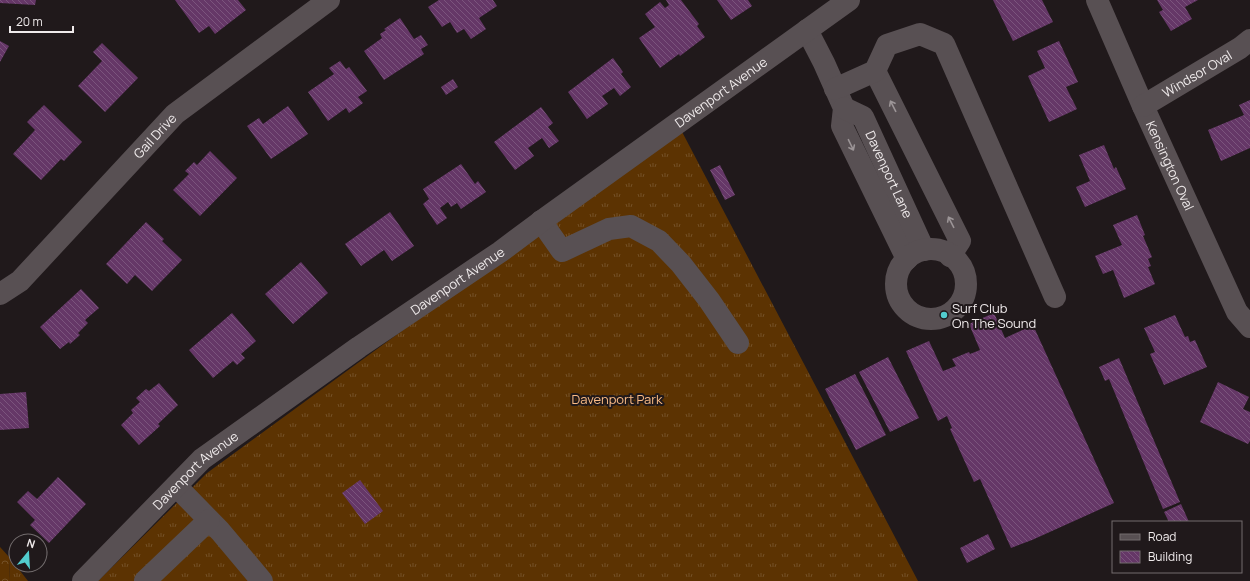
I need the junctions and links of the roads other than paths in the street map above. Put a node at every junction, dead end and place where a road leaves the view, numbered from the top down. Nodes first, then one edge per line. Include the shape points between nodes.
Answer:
1 (848, 0) edge
2 (1097, 0) edge
3 (320, 3) edge
4 (807, 30) junction
5 (1250, 40) edge
6 (875, 71) junction
7 (835, 88) junction
8 (1143, 106) junction
9 (541, 221) junction
10 (915, 254) junction
11 (950, 256) junction
12 (0, 294) edge
13 (1055, 297) dead end
14 (1250, 327) edge
15 (738, 343) dead end
16 (176, 486) junction
17 (209, 520) junction
18 (94, 577) edge
19 (145, 581) edge
20 (262, 581) edge

1 - 4 street, Davenport Avenue
2 - 8 street, Kensington Oval
3 - 12 street, Gail Drive via 175,114 20,281
4 - 7 street, Davenport Lane
4 - 9 street, Davenport Avenue
5 - 8 street, Windsor Oval
6 - 7 street
11 -> 6 street via 960,241
6 - 13 street via 887,45 920,34 944,44
7 - 10 street, Davenport Lane via 844,108 842,126
8 - 14 street, Kensington Oval via 1237,312
9 - 15 street via 562,251 609,229 631,226 659,240 709,300
9 - 16 street, Davenport Avenue via 500,252 358,347 202,459
10 - 11 street via 936,250
10 - 11 street via 900,268 896,291 900,302 908,311 930,320 952,313 965,294 963,270
16 - 17 street
16 - 18 street, Davenport Avenue
17 - 19 street
17 - 20 street

